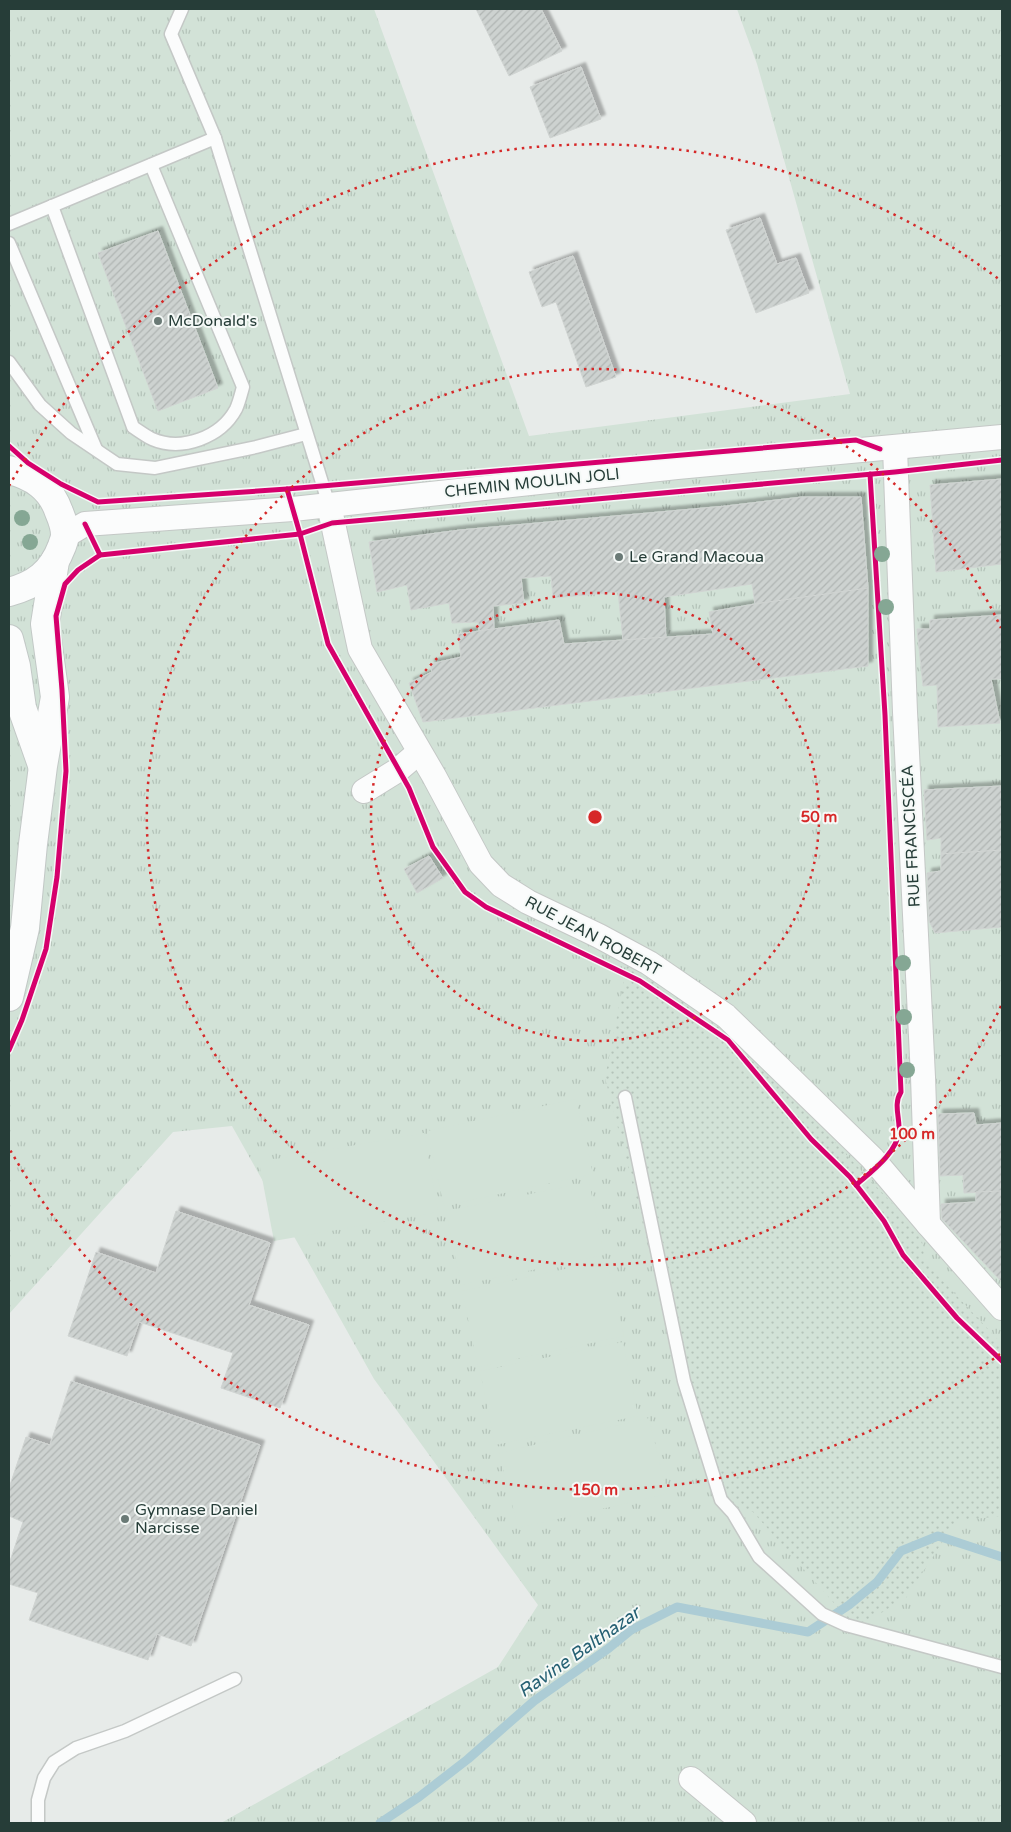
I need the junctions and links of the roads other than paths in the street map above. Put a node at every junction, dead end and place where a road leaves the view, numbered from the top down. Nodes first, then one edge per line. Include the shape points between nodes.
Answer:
1 (182, 9) edge
2 (215, 138) junction
3 (151, 165) junction
4 (52, 206) junction
5 (9, 224) edge
6 (9, 243) edge
7 (9, 362) edge
8 (306, 434) junction
9 (1002, 437) edge
10 (895, 448) junction
11 (96, 449) junction
12 (9, 470) edge
13 (328, 505) junction
14 (65, 536) junction
15 (55, 561) junction
16 (9, 592) edge
17 (9, 638) edge
18 (419, 752) junction
19 (43, 766) junction
20 (364, 791) dead end
21 (9, 997) edge
22 (624, 1097) dead end
23 (928, 1224) junction
24 (1002, 1308) edge
25 (1002, 1667) edge
26 (235, 1679) dead end
27 (691, 1779) dead end
28 (38, 1823) edge
29 (744, 1823) edge

1 - 2 lane via 171,34
2 - 3 lane
2 - 8 lane
3 - 4 lane
3 - 4 lane via 243,387 235,410 221,428 200,440 176,444 153,440 133,427
4 - 5 lane
6 - 11 lane
7 - 11 lane via 40,405 71,433
8 - 11 lane via 154,468 117,464
8 - 13 lane
9 - 10 street, CHEMIN MOULIN JOLI
10 - 13 street, CHEMIN MOULIN JOLI via 677,467
10 - 23 street, RUE FRANCISCÉA
12 - 14 main road via 43,486 55,501
13 - 14 street, CHEMIN MOULIN JOLI via 85,524
13 - 18 street, RUE JEAN ROBERT via 360,649
14 - 15 main road
15 - 16 main road via 42,577 25,588
15 - 19 main road via 45,624 54,698
17 - 19 main road via 22,708
18 - 20 street via 398,770
18 - 23 street, RUE JEAN ROBERT via 481,864 501,885 649,963 726,1016 872,1158
19 - 21 main road via 25,928
22 - 25 lane via 684,1381 721,1500 733,1513 759,1557 822,1614 846,1625
23 - 24 street, RUE JEAN ROBERT
26 - 28 lane via 125,1731 76,1748 54,1762 44,1778 38,1800
27 - 29 street

